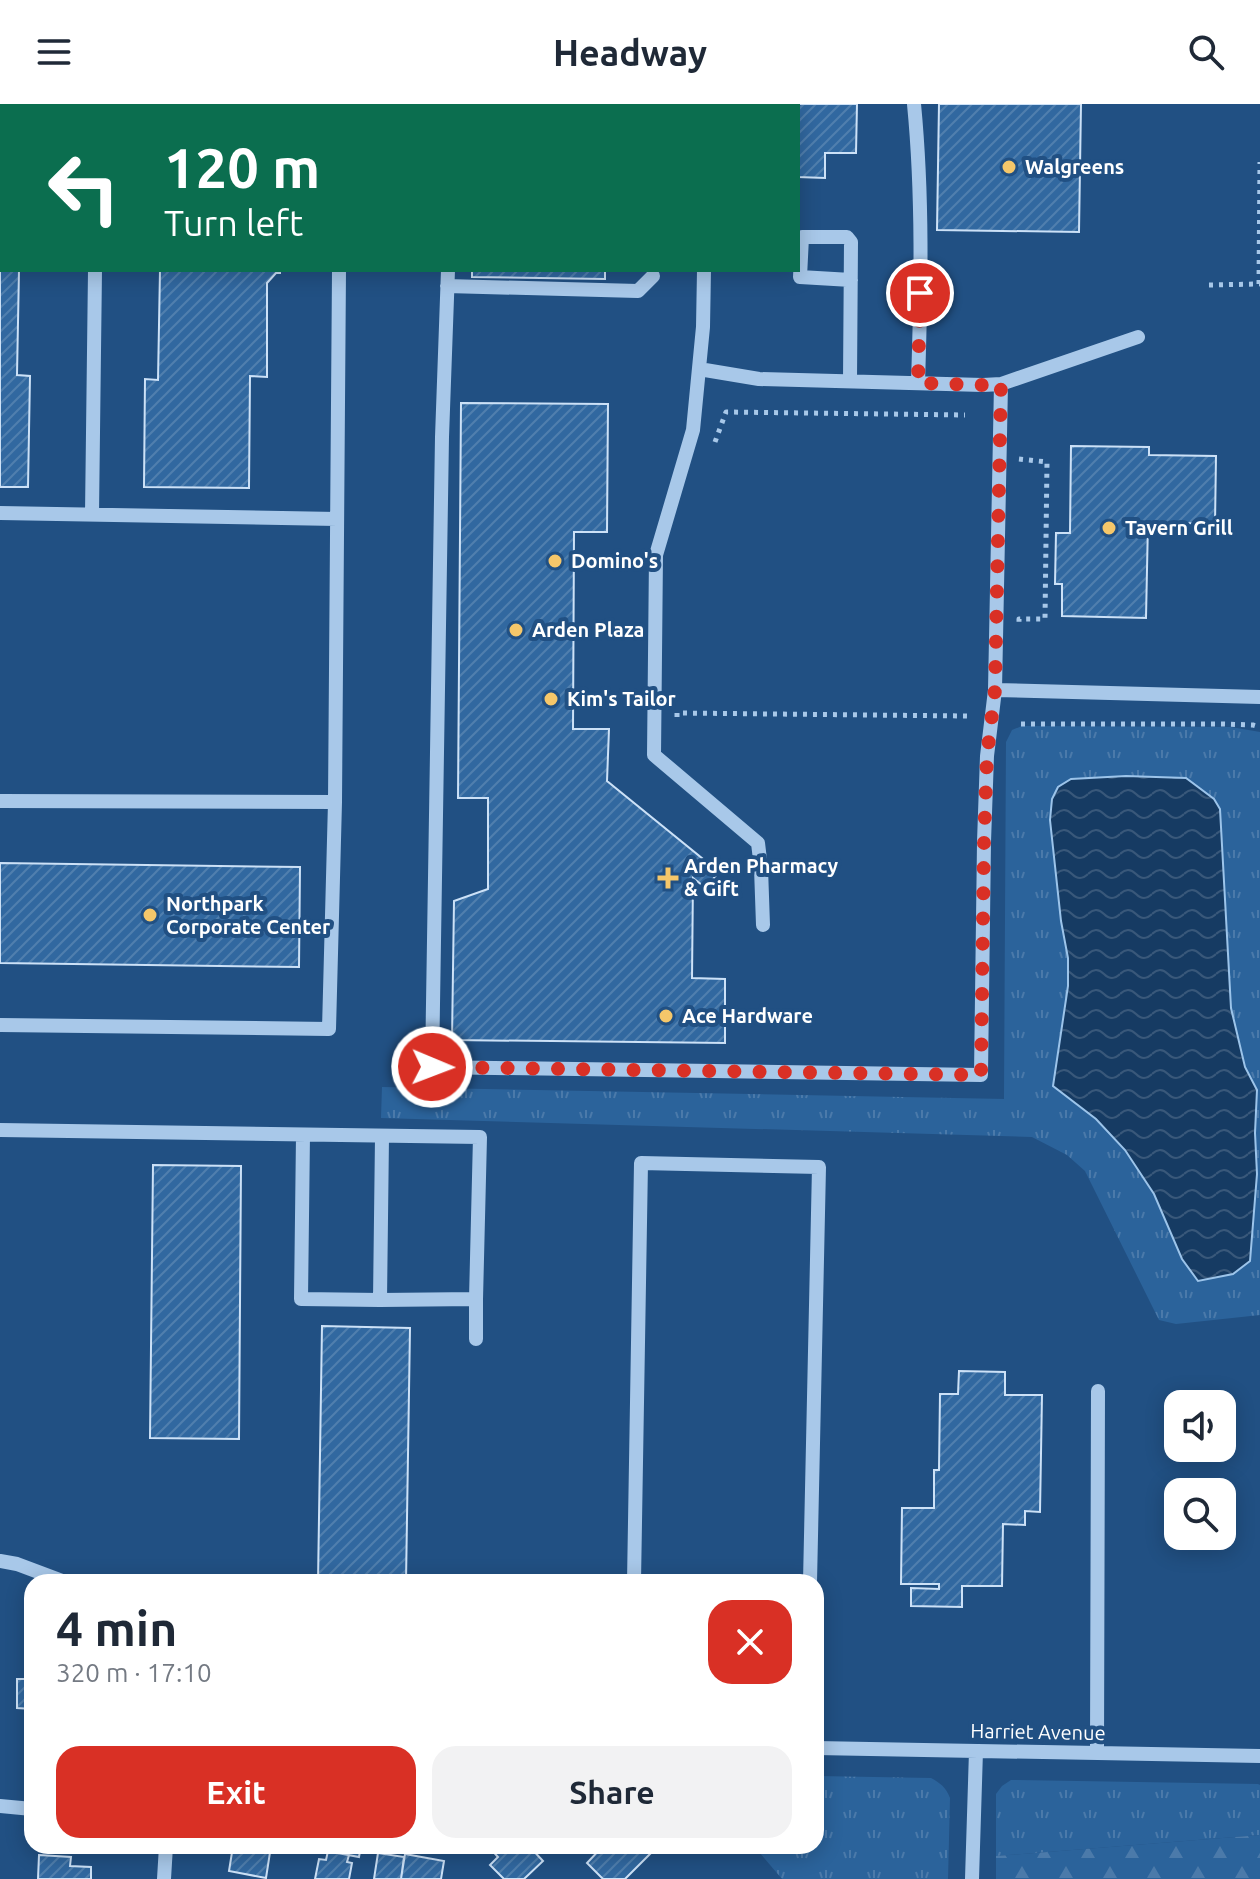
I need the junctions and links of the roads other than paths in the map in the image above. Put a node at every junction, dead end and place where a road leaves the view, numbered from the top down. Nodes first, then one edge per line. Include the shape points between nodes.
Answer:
1 (914, 104) edge
2 (95, 272) edge
3 (339, 272) edge
4 (448, 272) edge
5 (704, 272) edge
6 (653, 276) dead end
7 (851, 280) junction
8 (447, 286) junction
9 (1138, 337) dead end
10 (699, 369) junction
11 (850, 381) junction
12 (918, 383) junction
13 (1001, 384) junction
14 (0, 513) edge
15 (92, 514) junction
16 (337, 519) junction
17 (995, 690) junction
18 (1260, 697) edge
19 (0, 801) edge
20 (335, 802) junction
21 (763, 925) dead end
22 (0, 1025) edge
23 (0, 1130) edge
24 (303, 1135) junction
25 (382, 1137) junction
26 (476, 1299) junction
27 (380, 1300) junction
28 (476, 1339) dead end
29 (1098, 1391) dead end
30 (0, 1561) edge
31 (44, 1574) edge
32 (634, 1574) edge
33 (810, 1574) edge
34 (824, 1748) edge
35 (976, 1751) junction
36 (1097, 1752) junction
37 (1260, 1756) edge
38 (0, 1806) edge
39 (24, 1808) edge
40 (166, 1854) edge
41 (164, 1879) edge
42 (972, 1879) edge

1 - 12 street via 920,205
2 - 15 street
3 - 16 street
4 - 8 street
5 - 10 street
6 - 8 street via 638,291
7 - 7 street via 847,237 802,237 800,277
7 - 11 street
8 - 17 street via 432,1067 981,1075 986,770
9 - 13 street
10 - 11 street via 759,379
10 - 21 street via 693,430 656,555 654,755 758,843
11 - 12 street
12 - 13 street
13 - 17 street
14 - 15 street
15 - 16 street
16 - 20 street
17 - 18 street
19 - 20 street
20 - 22 street via 329,1029
23 - 24 street
24 - 25 street
24 - 27 street via 301,1299
25 - 26 street via 480,1137
25 - 27 street
26 - 27 street
26 - 28 street
29 - 36 street
30 - 31 street
32 - 33 street via 641,1163 819,1167
34 - 35 street, Harriet Avenue
35 - 36 street, Harriet Avenue
35 - 42 street
36 - 37 street, Harriet Avenue
38 - 39 street
40 - 41 street

